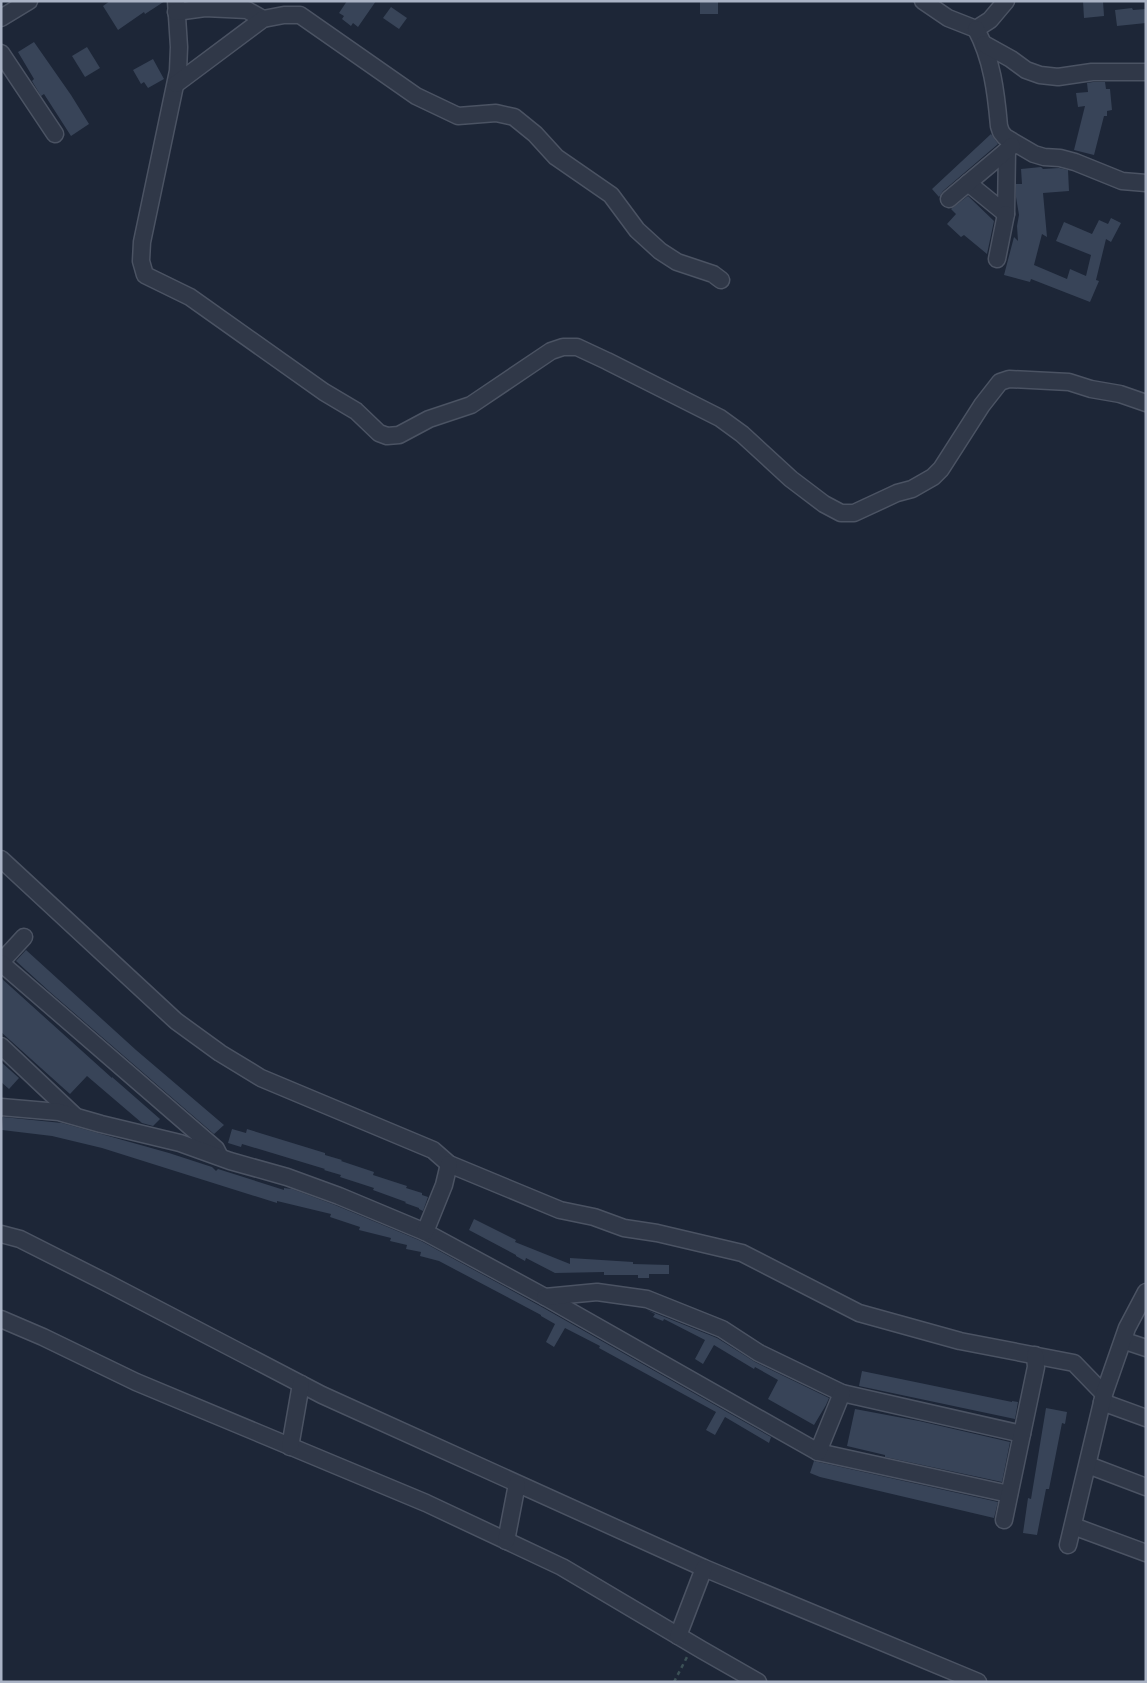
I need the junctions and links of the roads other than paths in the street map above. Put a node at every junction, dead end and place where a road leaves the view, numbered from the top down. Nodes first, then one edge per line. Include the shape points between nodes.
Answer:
1 (30, 1) edge
2 (923, 1) edge
3 (1006, 1) edge
4 (176, 7) edge
5 (1, 18) edge
6 (263, 19) junction
7 (976, 28) junction
8 (984, 44) junction
9 (1, 53) edge
10 (1146, 72) edge
11 (176, 84) junction
12 (55, 134) dead end
13 (1011, 147) junction
14 (968, 183) junction
15 (1146, 183) edge
16 (949, 200) dead end
17 (1006, 214) junction
18 (997, 259) dead end
19 (721, 280) dead end
20 (1146, 402) edge
21 (1, 859) edge
22 (24, 937) dead end
23 (1, 963) edge
24 (1, 1046) edge
25 (1, 1108) edge
26 (77, 1117) junction
27 (220, 1158) junction
28 (448, 1164) junction
29 (425, 1232) junction
30 (1, 1234) edge
31 (1146, 1292) edge
32 (545, 1298) junction
33 (1, 1318) edge
34 (1035, 1355) junction
35 (301, 1384) junction
36 (842, 1393) junction
37 (1103, 1398) junction
38 (1146, 1418) edge
39 (1022, 1434) junction
40 (290, 1447) junction
41 (818, 1452) junction
42 (1088, 1465) junction
43 (517, 1484) junction
44 (1146, 1487) edge
45 (1009, 1494) junction
46 (1004, 1520) dead end
47 (1073, 1526) junction
48 (506, 1541) junction
49 (1068, 1545) dead end
50 (1146, 1553) edge
51 (704, 1568) junction
52 (678, 1636) junction
53 (758, 1682) edge
54 (978, 1682) edge

1 - 5 street
2 - 7 street via 948,18
3 - 7 street via 990,20
4 - 6 street via 247,10
4 - 11 street via 179,59
6 - 11 street
6 - 19 street via 300,15 416,96 458,116 496,113 514,117 556,157 611,195 637,230 660,251 677,262 713,274
7 - 8 street
8 - 10 street via 1040,75 1058,77 1092,72
8 - 13 street via 1001,132
9 - 12 street
11 - 20 street via 142,242 140,261 145,275 190,297 356,411 382,435 399,434 429,419 471,405 551,351 563,347 577,348 720,418 824,504 841,512 854,513 933,477 1000,382 1009,379 1069,382
13 - 14 street
13 - 15 street via 1075,162 1122,181
13 - 17 street
14 - 16 street
14 - 17 street
17 - 18 street
21 - 28 street via 176,1021 220,1053 261,1078 433,1150
22 - 23 street
23 - 27 street via 216,1149
24 - 26 street
25 - 26 street via 59,1112
26 - 27 street
27 - 29 street via 296,1180
28 - 29 street via 444,1185
28 - 34 street via 560,1210 624,1228 742,1253 859,1313 960,1341
29 - 32 street
30 - 35 street via 20,1239
31 - 37 street via 1128,1328
32 - 36 street via 597,1292 647,1299 722,1329 759,1353
32 - 41 street
33 - 40 street via 136,1382
34 - 37 street via 1074,1362
34 - 39 street via 1036,1367
35 - 40 street
35 - 43 street
36 - 39 street
36 - 41 street
37 - 38 street
37 - 42 street
39 - 45 street
40 - 48 street
41 - 45 street
42 - 44 street
42 - 47 street
43 - 48 street
43 - 51 street
45 - 46 street
47 - 49 street
47 - 50 street
48 - 52 street via 575,1574
51 - 52 street
51 - 54 street
52 - 53 street

